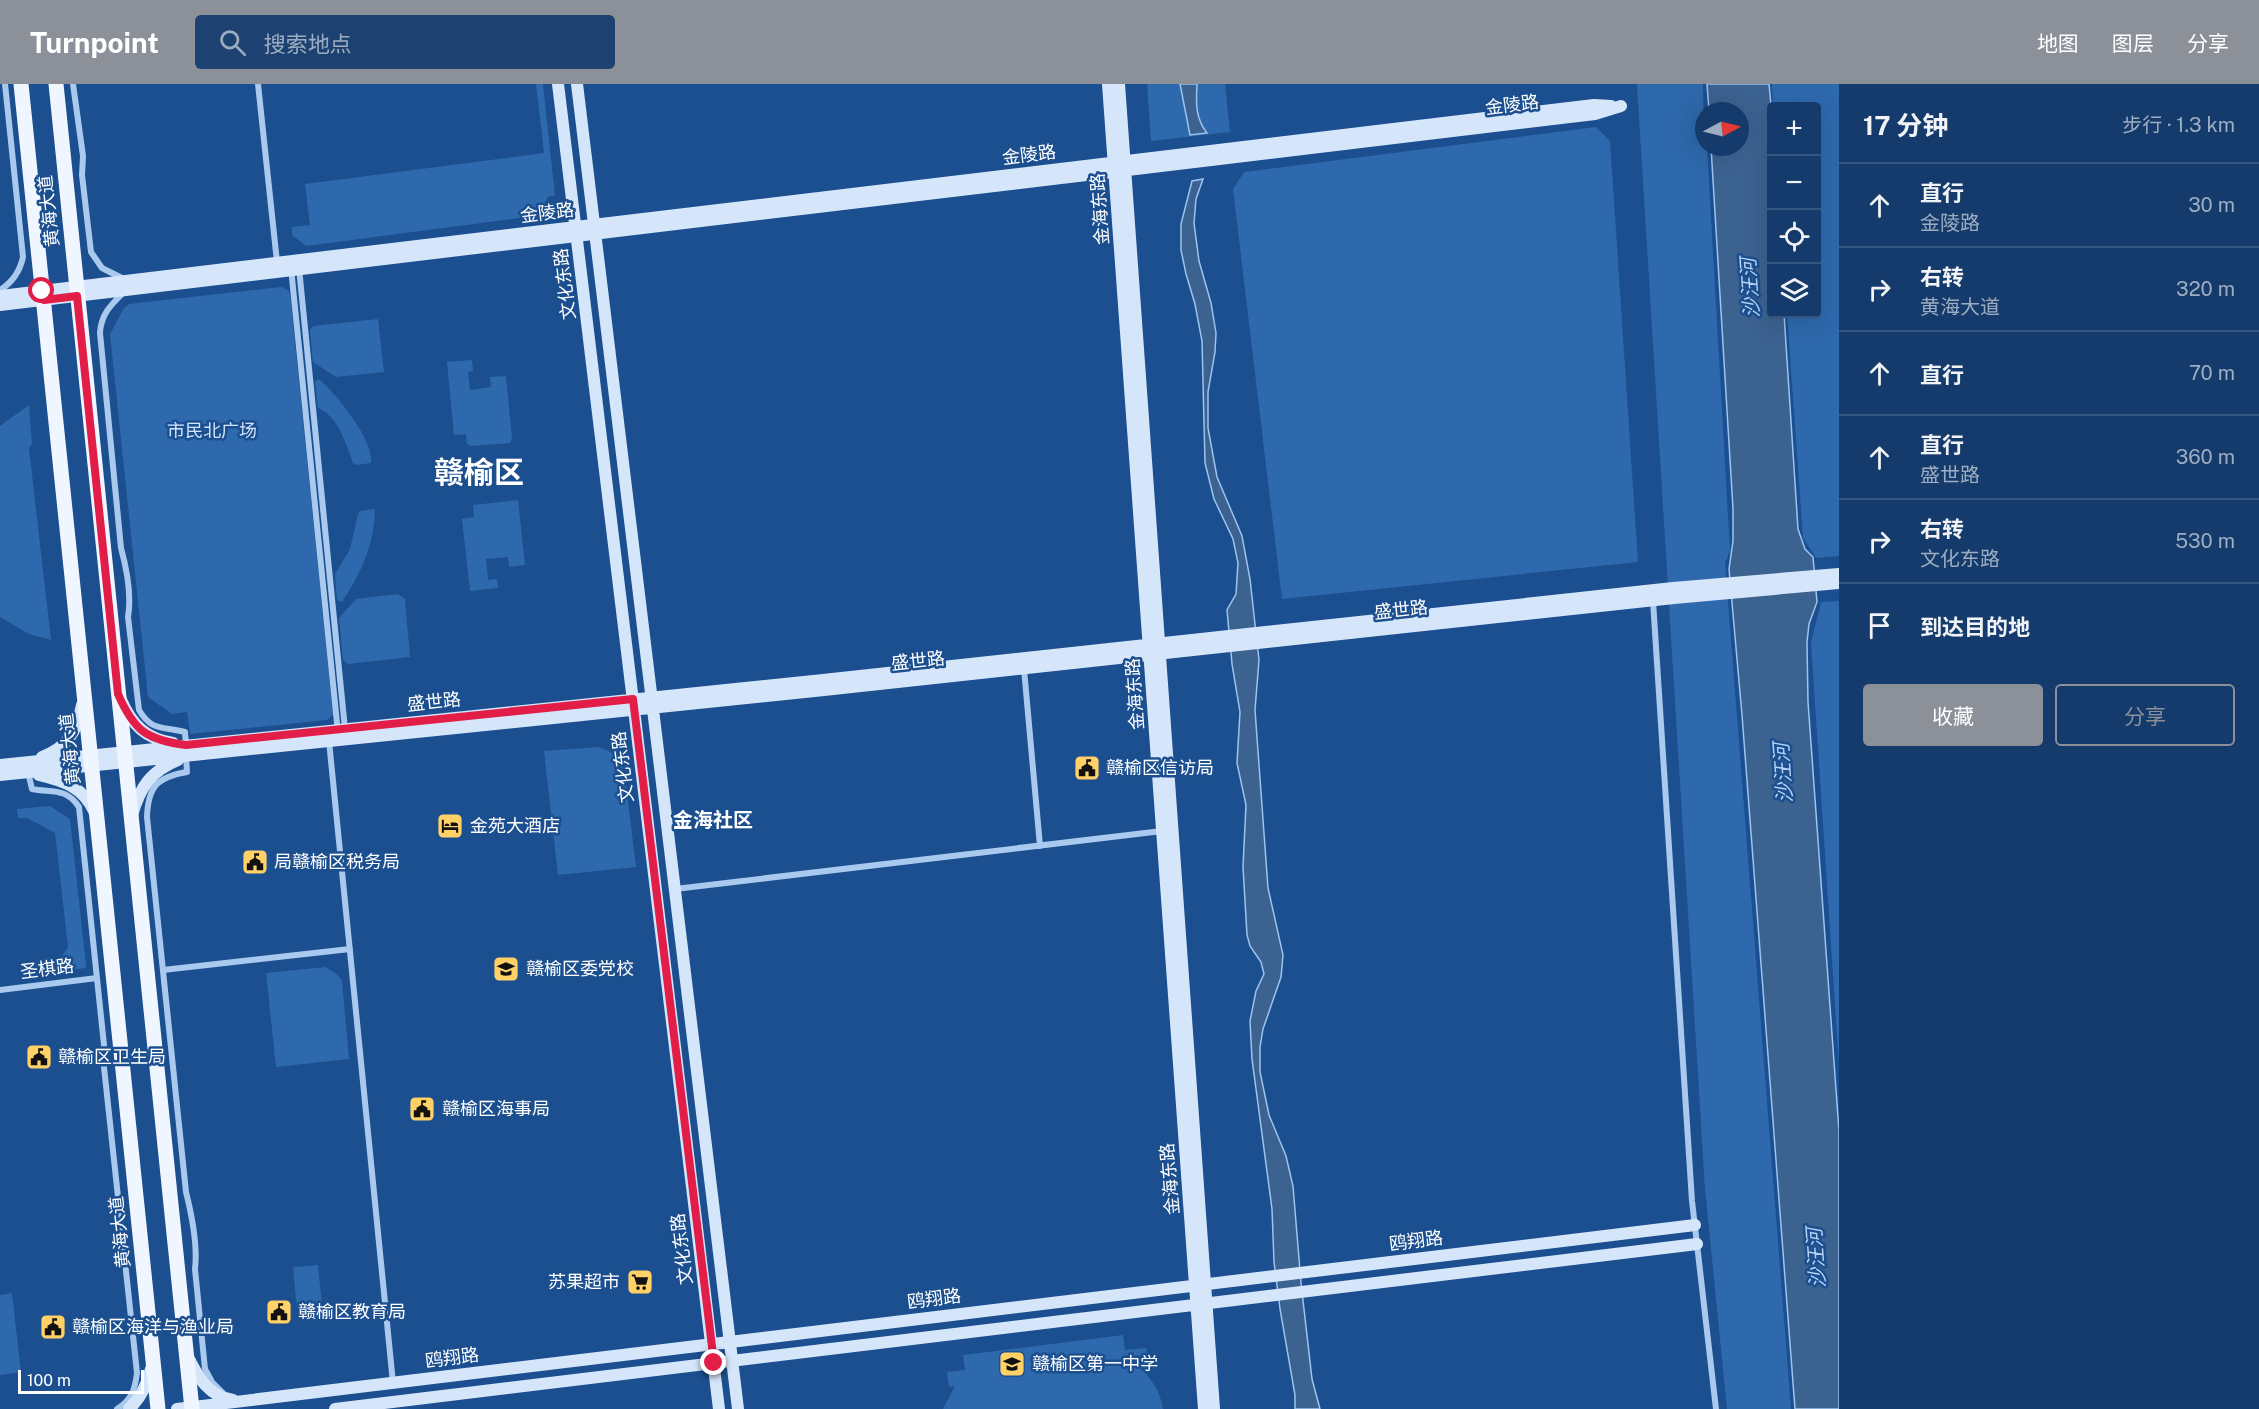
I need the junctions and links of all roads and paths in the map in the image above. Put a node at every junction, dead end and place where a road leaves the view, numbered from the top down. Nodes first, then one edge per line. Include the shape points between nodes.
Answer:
1 (4, 84) edge
2 (21, 84) edge
3 (56, 84) edge
4 (73, 84) edge
5 (258, 84) edge
6 (558, 84) edge
7 (577, 84) edge
8 (1108, 84) edge
9 (1119, 84) edge
10 (1120, 166) junction
11 (595, 229) junction
12 (576, 232) junction
13 (277, 263) junction
14 (295, 265) junction
15 (127, 286) junction
16 (0, 290) edge
17 (77, 292) junction
18 (0, 296) edge
19 (43, 296) junction
20 (0, 305) edge
21 (1839, 574) edge
22 (1839, 583) edge
23 (1653, 600) junction
24 (1155, 649) junction
25 (1024, 668) junction
26 (118, 694) junction
27 (84, 695) junction
28 (652, 702) junction
29 (634, 704) junction
30 (339, 736) junction
31 (187, 752) junction
32 (125, 757) junction
33 (91, 760) junction
34 (0, 765) edge
35 (29, 769) junction
36 (0, 775) edge
37 (131, 819) junction
38 (97, 820) junction
39 (1163, 831) junction
40 (1040, 846) junction
41 (675, 889) junction
42 (350, 950) junction
43 (145, 951) junction
44 (112, 961) junction
45 (163, 970) junction
46 (97, 976) junction
47 (98, 986) junction
48 (0, 990) edge
49 (115, 993) junction
50 (149, 994) junction
51 (1695, 1225) junction
52 (1697, 1244) junction
53 (1201, 1285) junction
54 (1202, 1304) junction
55 (730, 1342) junction
56 (712, 1344) junction
57 (187, 1356) junction
58 (153, 1359) junction
59 (732, 1361) junction
60 (714, 1363) junction
61 (393, 1383) junction
62 (229, 1400) junction
63 (243, 1401) junction
64 (395, 1405) edge
65 (187, 1408) edge
66 (117, 1409) edge
67 (129, 1409) edge
68 (158, 1409) edge
69 (334, 1409) edge
70 (719, 1409) edge
71 (738, 1409) edge
72 (1204, 1409) edge
73 (1214, 1409) edge
74 (1716, 1409) edge

1 - 16 street via 23,257 14,278
2 - 19 main road, 黄海大道
3 - 17 main road, 黄海大道
4 - 15 street via 91,252 102,268
5 - 13 street
6 - 12 main road, 文化东路
7 - 11 main road, 文化东路
8 - 10 main road, 金海东路
9 - 10 main road, 金海东路
10 - 10 main road, 金陵路 via 1595,114 1621,106 1594,105
10 - 11 main road, 金陵路
10 - 24 main road, 金海东路
11 - 12 main road, 金陵路
11 - 28 main road, 文化东路
12 - 14 main road, 金陵路
12 - 29 main road, 文化东路
13 - 14 main road, 金陵路
13 - 15 main road, 金陵路
14 - 15 main road, 金陵路
14 - 30 street
15 - 17 main road, 金陵路
15 - 31 street via 102,318 100,333 139,710 153,726 184,732
17 - 19 main road, 金陵路
17 - 26 main road, 黄海大道
18 - 19 main road, 金陵路
19 - 20 main road, 金陵路
19 - 27 main road, 黄海大道
21 - 24 main road, 盛世路 via 1673,588
22 - 23 main road, 盛世路
23 - 24 main road, 盛世路
23 - 51 street
24 - 25 main road, 盛世路
24 - 28 main road, 盛世路
24 - 39 main road, 金海东路
24 - 53 main road, 金海东路
25 - 28 main road, 盛世路
25 - 40 street
26 - 31 main road via 139,730
26 - 32 main road, 黄海大道
27 - 33 main road, 黄海大道
27 - 35 main road via 79,723 70,738
28 - 29 main road, 盛世路
28 - 41 main road, 文化东路
29 - 30 main road, 盛世路
29 - 56 main road, 文化东路
30 - 31 main road, 盛世路
30 - 42 street
31 - 32 main road, 盛世路
31 - 37 main road via 145,782
31 - 45 street via 188,772 164,779 155,785 148,798
32 - 33 main road, 盛世路
32 - 37 main road, 黄海大道
33 - 35 main road, 盛世路
33 - 38 main road, 黄海大道
34 - 35 main road, 盛世路
35 - 36 main road, 盛世路
35 - 38 main road via 76,788 89,801
35 - 46 street via 32,789 59,792 79,807
37 - 43 main road, 黄海大道
38 - 44 main road, 黄海大道
39 - 40 street
39 - 53 main road, 金海东路
40 - 41 street
41 - 55 main road, 文化东路
42 - 45 street
42 - 61 street
43 - 45 street
43 - 50 main road, 黄海大道
44 - 46 street
44 - 49 main road, 黄海大道
45 - 50 street
45 - 62 street via 186,1192 192,1215 205,1369
46 - 47 street
46 - 48 street, 圣棋路
47 - 49 street
47 - 66 street via 137,1373 135,1390
49 - 58 main road, 黄海大道
50 - 57 main road, 黄海大道
51 - 52 street
51 - 53 main road, 鸥翔路
52 - 54 main road, 鸥翔路
52 - 74 street
53 - 54 main road, 金海东路
53 - 55 main road, 鸥翔路
54 - 59 main road, 鸥翔路
54 - 72 main road, 金海东路
54 - 73 main road, 金海东路
55 - 56 main road, 鸥翔路
55 - 59 main road, 文化东路
56 - 60 main road, 文化东路
56 - 61 main road, 鸥翔路
57 - 62 main road via 208,1389
57 - 65 main road, 黄海大道
58 - 67 main road via 147,1384
58 - 68 main road, 黄海大道
59 - 60 main road, 鸥翔路
59 - 71 main road, 文化东路
60 - 64 main road, 鸥翔路
60 - 70 main road, 文化东路
61 - 63 main road, 鸥翔路
62 - 63 main road
63 - 65 main road, 鸥翔路
64 - 69 main road, 鸥翔路

